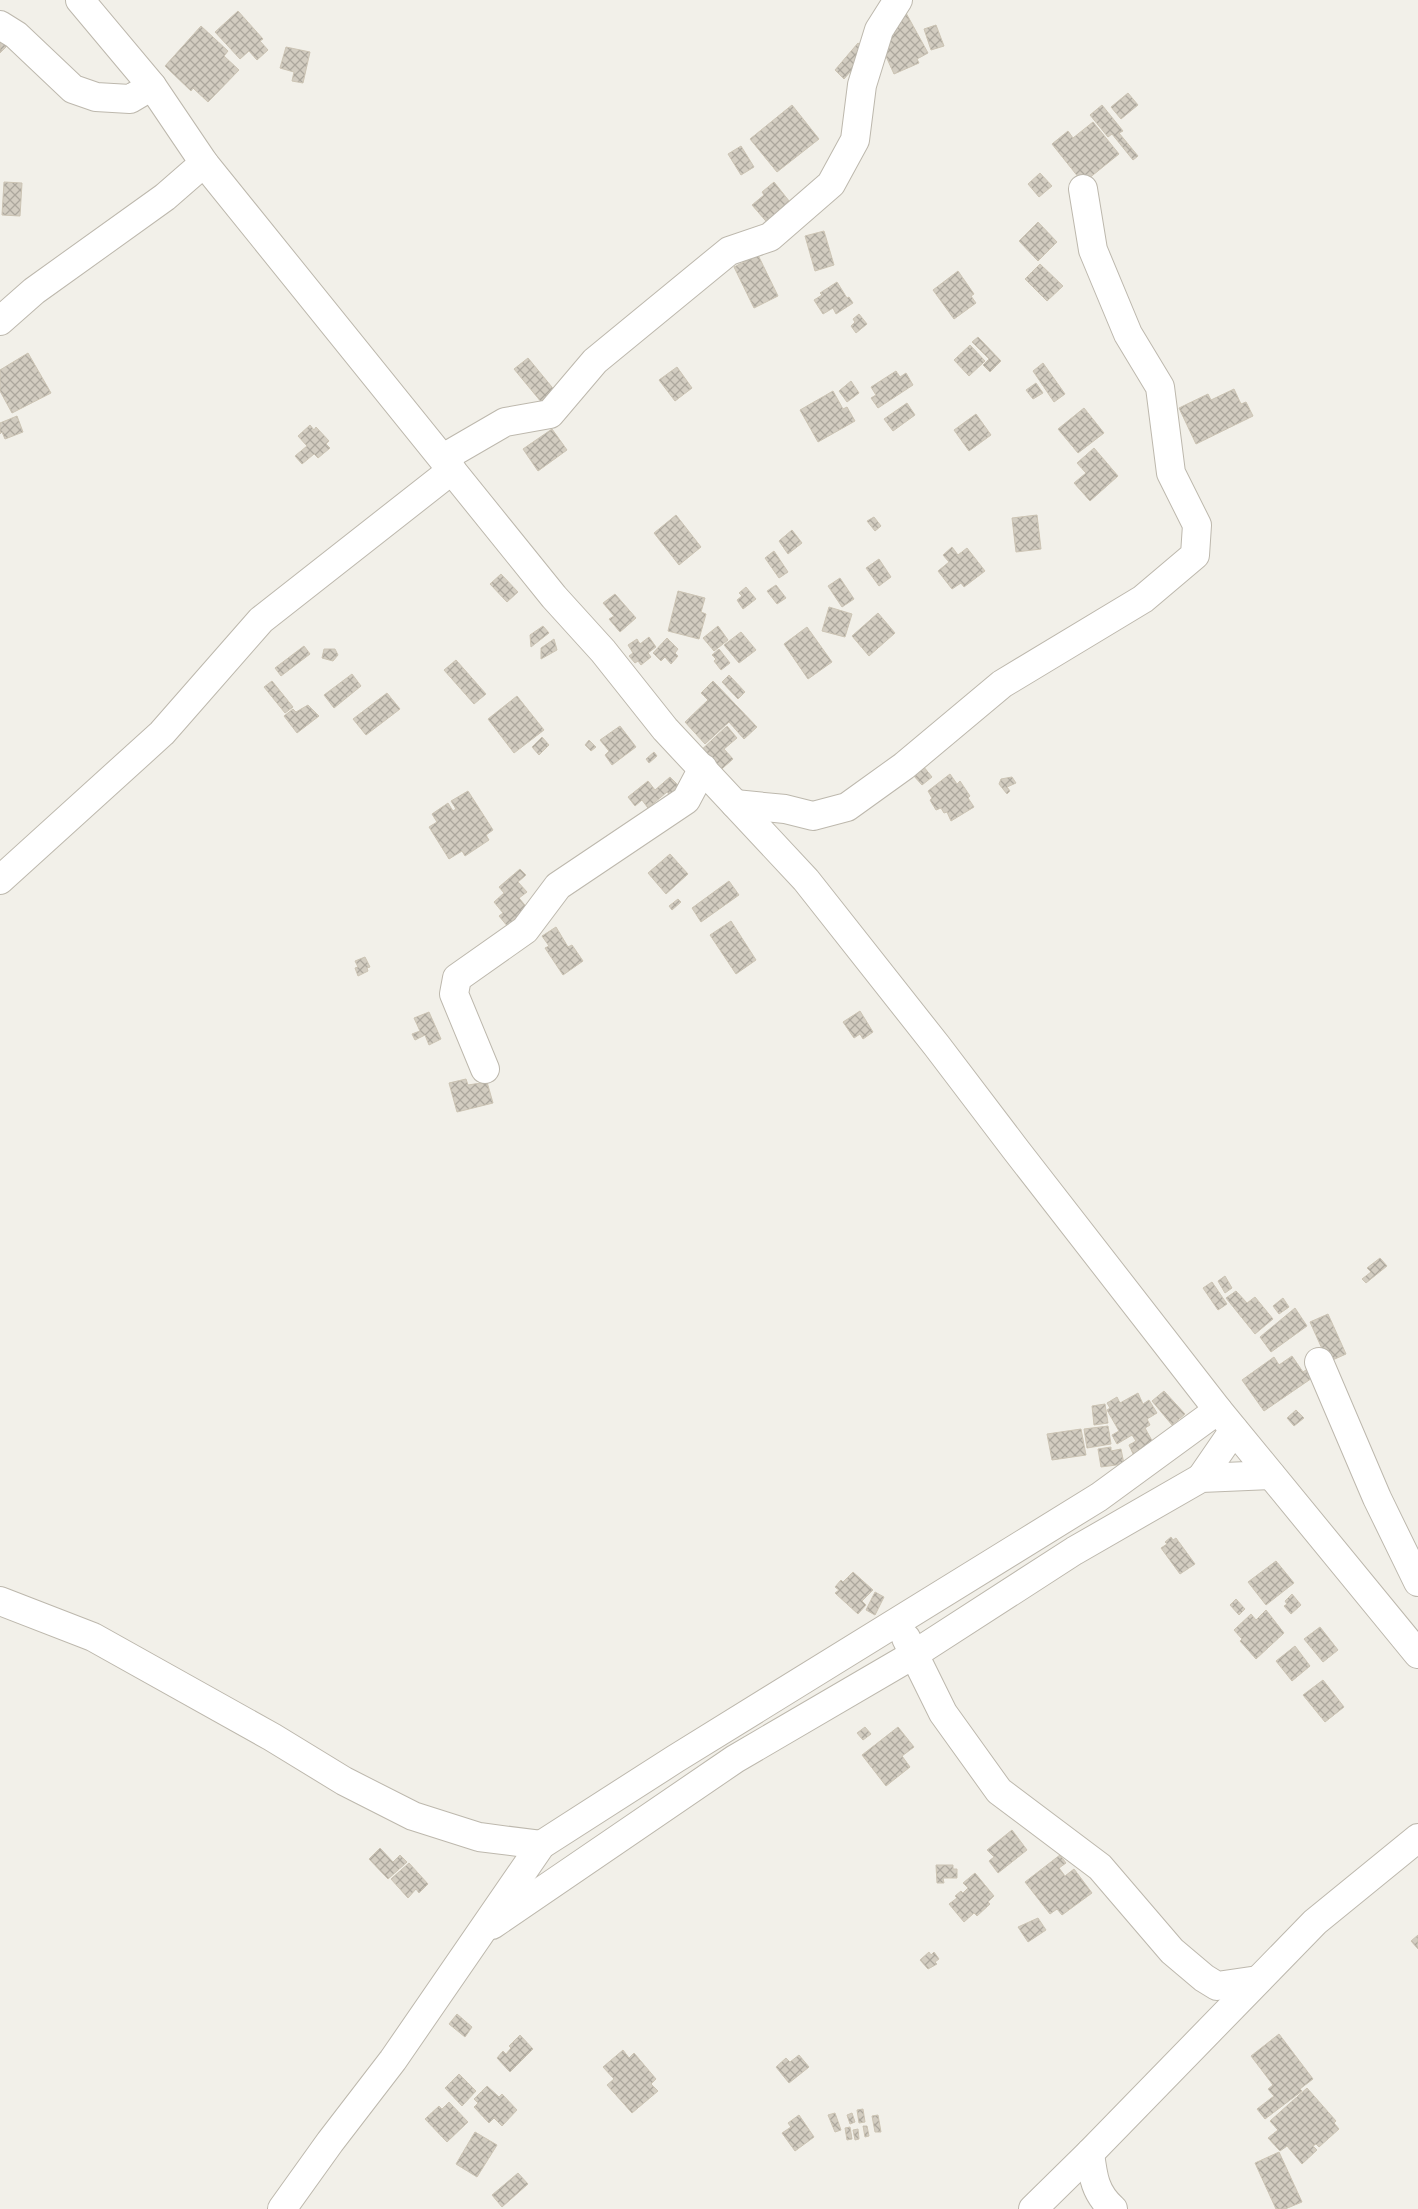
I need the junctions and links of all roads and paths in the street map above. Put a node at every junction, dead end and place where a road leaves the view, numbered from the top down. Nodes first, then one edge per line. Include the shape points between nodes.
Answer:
1 (80, 0) edge
2 (898, 0) edge
3 (0, 24) edge
4 (152, 86) junction
5 (204, 163) junction
6 (1083, 190) dead end
7 (0, 321) edge
8 (448, 464) junction
9 (703, 768) junction
10 (735, 804) junction
11 (0, 880) edge
12 (485, 1069) dead end
13 (1319, 1362) dead end
14 (1226, 1420) junction
15 (1271, 1475) junction
16 (1201, 1478) junction
17 (1418, 1582) edge
18 (0, 1601) edge
19 (898, 1621) junction
20 (1418, 1654) edge
21 (914, 1656) junction
22 (1418, 1838) edge
23 (541, 1845) junction
24 (482, 1931) junction
25 (1258, 1980) junction
26 (1090, 2153) junction
27 (282, 2209) edge
28 (1033, 2209) edge
29 (1113, 2209) edge

1 - 4 street
2 - 8 street via 879,30 862,85 855,140 831,184 770,237 729,251 595,361 550,414 505,422
3 - 4 street via 16,35 72,89 96,97 130,99
4 - 5 street
5 - 7 street via 166,197 34,291
5 - 8 street
6 - 10 street via 1093,250 1128,334 1160,387 1171,473 1197,525 1195,555 1143,599 1002,684 904,766 847,807 813,816 785,809
8 - 9 street via 554,597 665,729
8 - 11 street via 261,620 162,733
9 - 10 street
9 - 12 street via 686,800 558,886 524,930 457,978 454,994
10 - 14 street via 806,880
13 - 17 street via 1376,1498
14 - 15 street
14 - 16 street
14 - 19 street
15 - 16 street
15 - 20 street
16 - 21 street via 1074,1551
18 - 23 street via 93,1637 344,1781 413,1816 479,1837
19 - 21 street
19 - 23 street
21 - 24 street via 736,1759
21 - 25 street via 943,1713 999,1791 1100,1867 1172,1951 1204,1978 1216,1986
22 - 25 street via 1316,1922
23 - 24 street
24 - 27 street via 393,2060
25 - 26 street
26 - 28 street
26 - 29 street via 1092,2175 1102,2199

